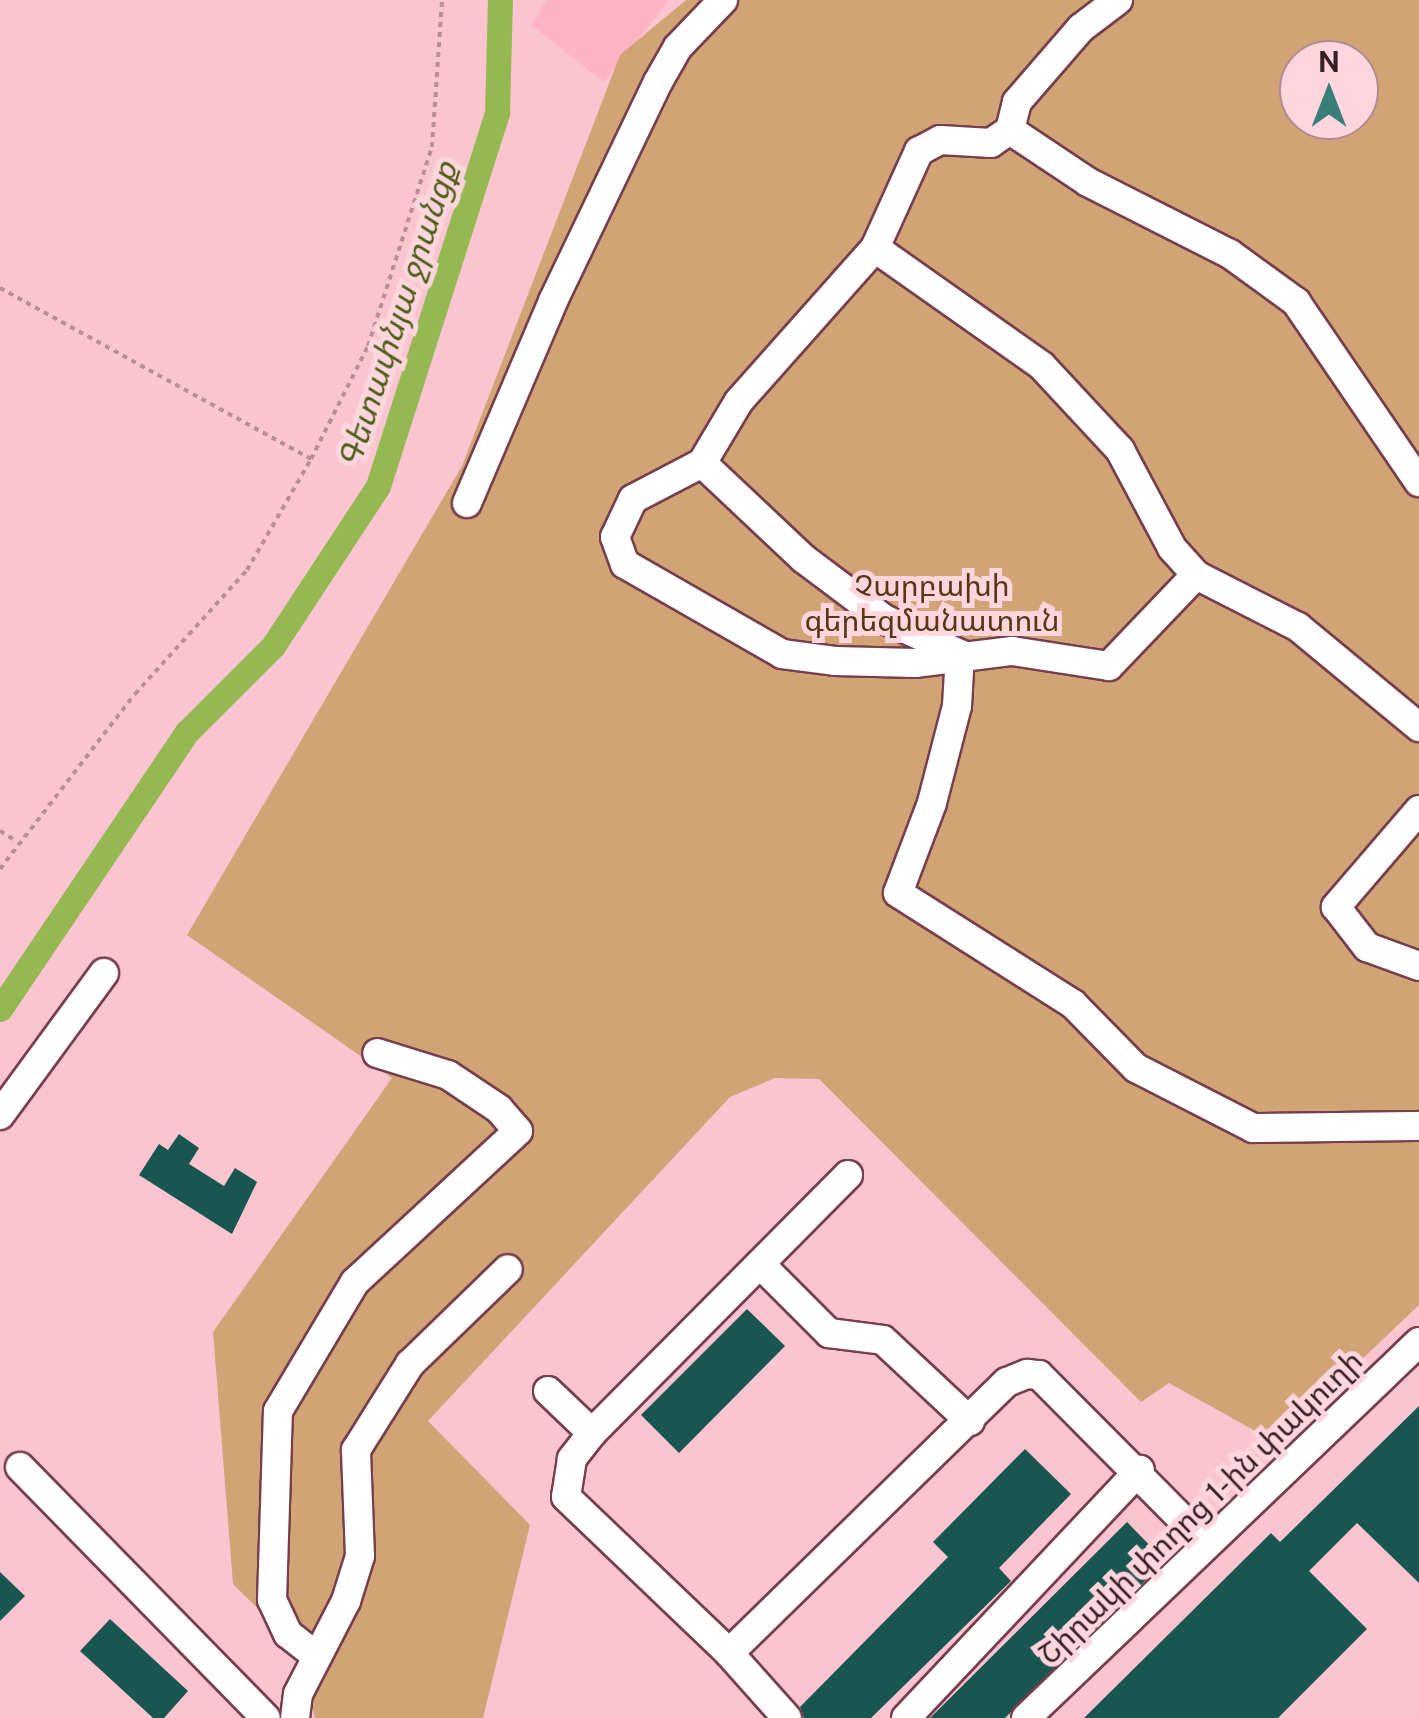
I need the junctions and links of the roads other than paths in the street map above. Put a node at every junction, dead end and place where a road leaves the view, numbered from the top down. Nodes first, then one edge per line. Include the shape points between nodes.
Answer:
1 (723, 0) edge
2 (1118, 0) edge
3 (1010, 130) junction
4 (875, 248) junction
5 (702, 463) junction
6 (1419, 482) edge
7 (467, 503) dead end
8 (1196, 575) junction
9 (962, 660) junction
10 (1419, 727) edge
11 (1419, 810) edge
12 (1419, 966) edge
13 (104, 973) dead end
14 (377, 1053) dead end
15 (0, 1114) edge
16 (1419, 1126) edge
17 (848, 1175) dead end
18 (760, 1264) junction
19 (508, 1269) dead end
20 (1419, 1342) edge
21 (548, 1391) dead end
22 (970, 1421) junction
23 (592, 1433) junction
24 (20, 1467) dead end
25 (1140, 1470) junction
26 (1207, 1544) junction
27 (729, 1653) junction
28 (316, 1655) junction
29 (266, 1718) edge
30 (294, 1718) edge
31 (787, 1718) edge
32 (906, 1718) edge
33 (1026, 1718) edge

1 - 7 street via 678,48 658,82 553,300
2 - 3 street via 1081,28 1017,102
3 - 4 street via 991,143 940,140 919,151
3 - 6 street via 1088,182 1230,254 1296,302
4 - 5 street via 738,400
4 - 8 street via 1042,366 1120,450 1172,548
5 - 9 street via 804,559 884,618
5 - 9 street via 632,499 615,537 624,564 782,654 881,663
8 - 9 street via 1109,666 1012,651
8 - 10 street via 1298,627
9 - 16 street via 932,803 898,893 1073,1004 1136,1068 1253,1128
11 - 12 street via 1336,907 1367,947
13 - 15 street
14 - 28 street via 448,1075 500,1109 518,1132 355,1282 278,1411 272,1600 288,1634
17 - 18 street
18 - 22 street via 829,1333 882,1340
18 - 23 street
19 - 28 street via 410,1364 356,1450 360,1556 346,1600
20 - 26 street, Շիրակի փողոց 1-ին փակուղի
21 - 23 street
22 - 25 street via 1014,1376 1039,1375
22 - 27 street
23 - 27 street via 572,1459 566,1497
24 - 29 street
25 - 26 street
25 - 32 street
26 - 33 street, Շիրակի փողոց 1-ին փակուղի
27 - 31 street
28 - 30 street

